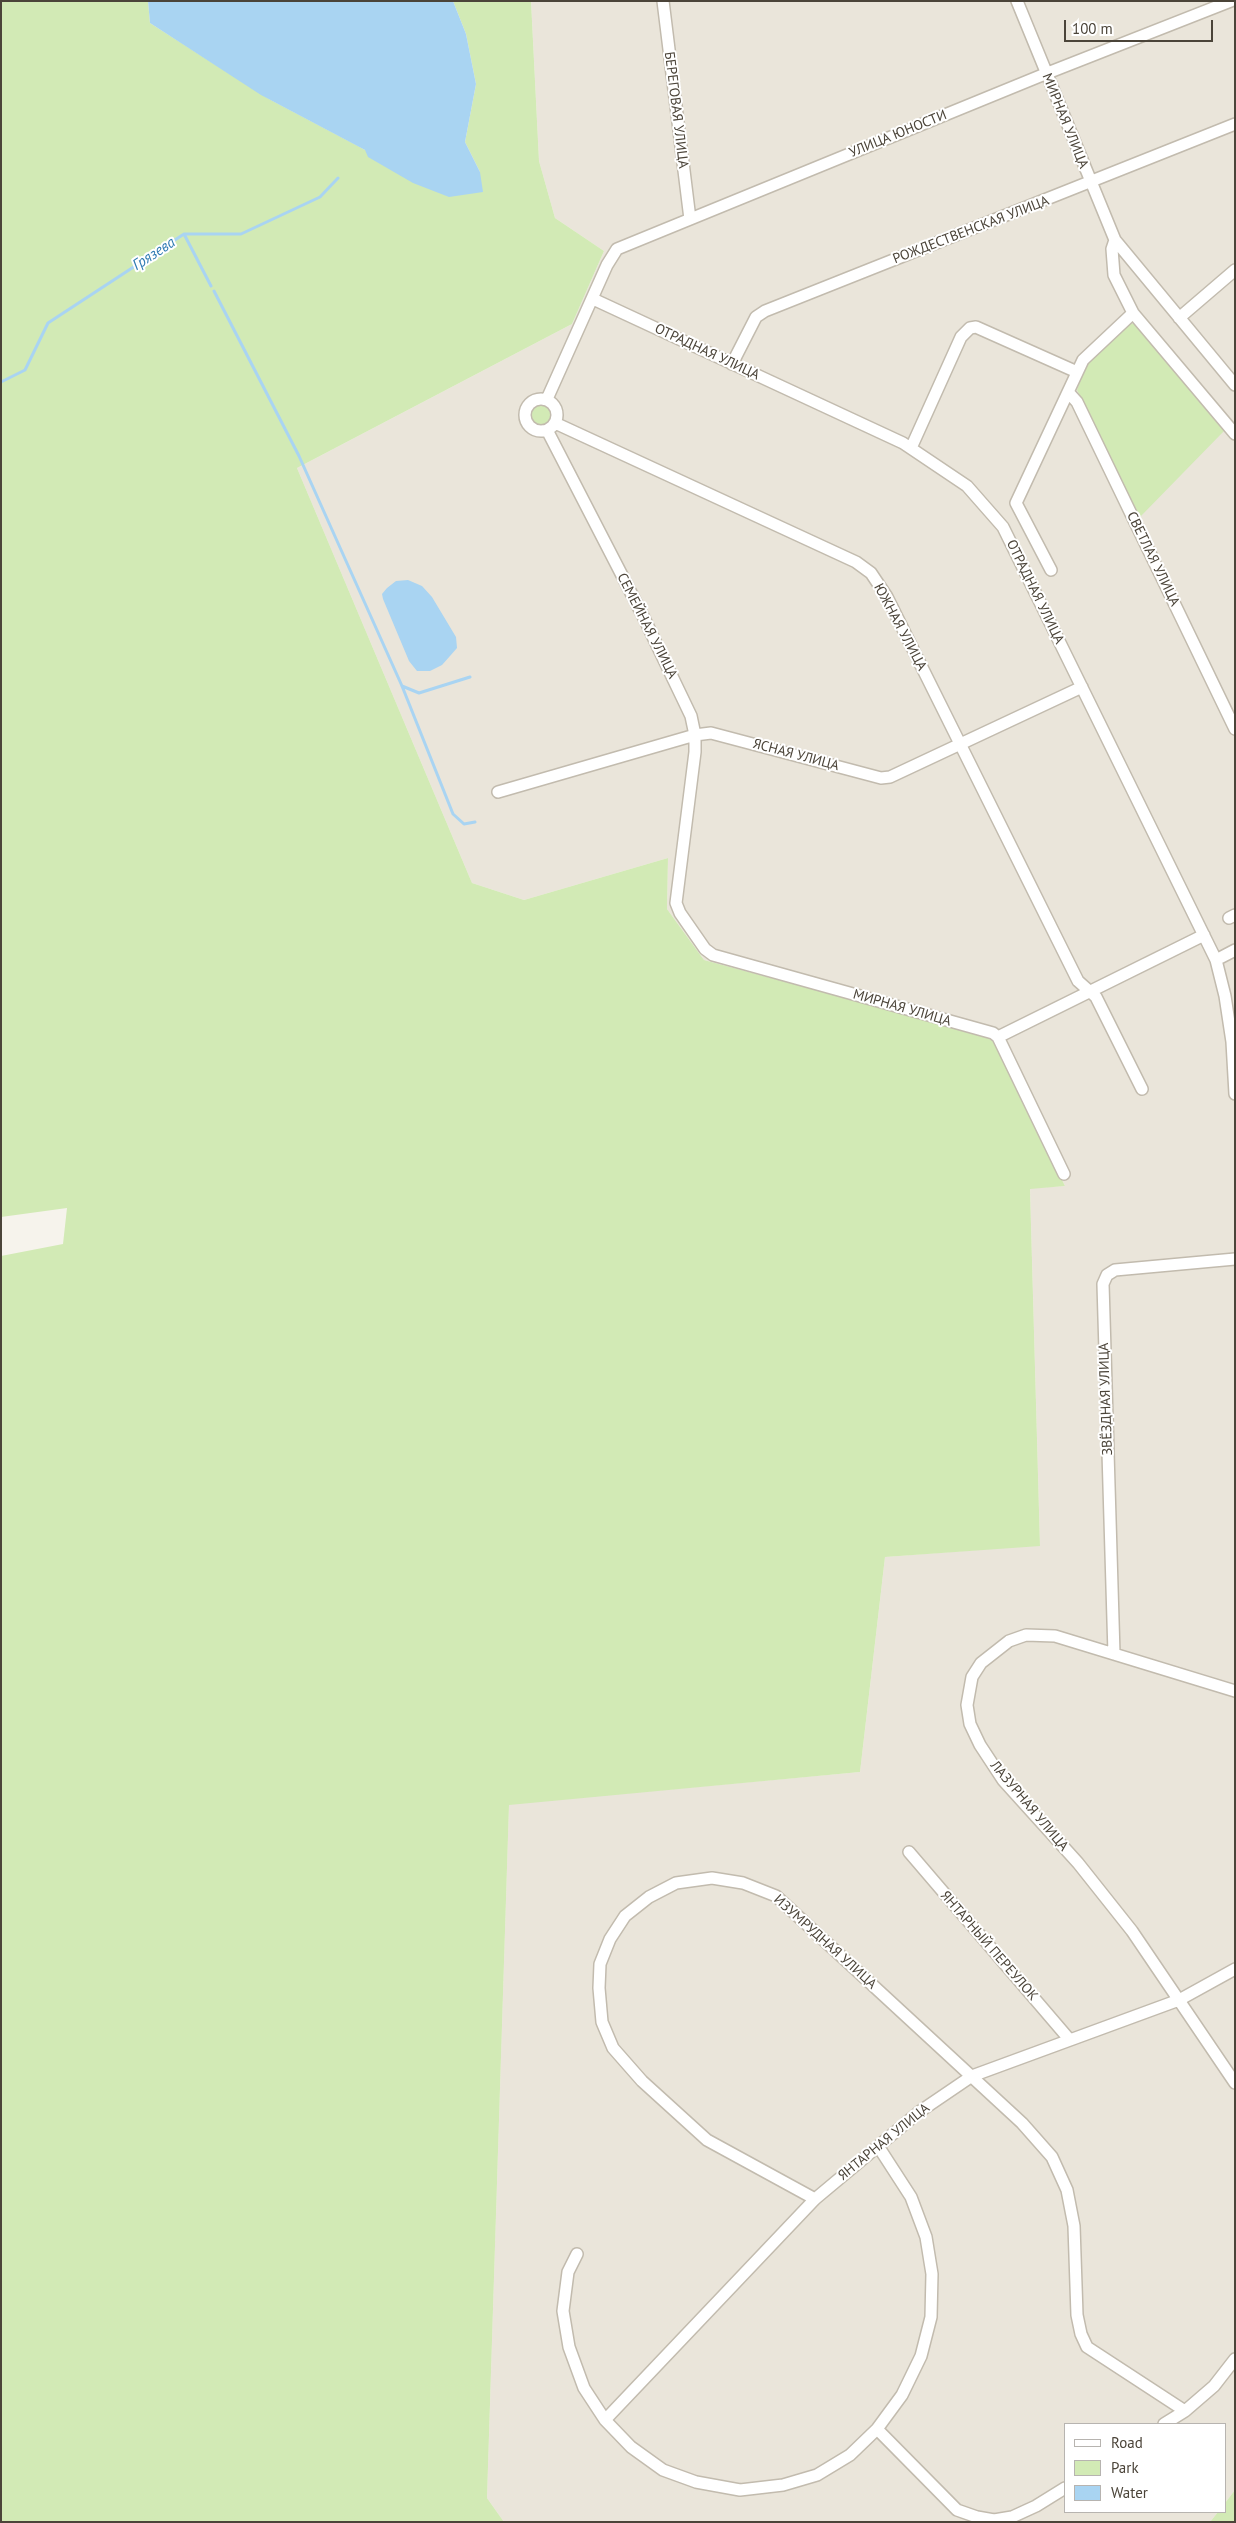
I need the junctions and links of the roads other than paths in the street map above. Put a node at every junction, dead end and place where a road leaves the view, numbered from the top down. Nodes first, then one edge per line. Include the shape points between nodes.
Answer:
1 (663, 1) edge
2 (1017, 1) edge
3 (1231, 1) edge
4 (1045, 74) junction
5 (1235, 124) edge
6 (1090, 183) junction
7 (690, 219) junction
8 (1114, 240) junction
9 (1235, 270) edge
10 (593, 299) junction
11 (1133, 313) junction
12 (1179, 318) junction
13 (732, 364) junction
14 (1077, 372) junction
15 (1235, 385) edge
16 (1068, 392) junction
17 (547, 400) junction
18 (551, 427) junction
19 (1235, 434) edge
20 (911, 448) junction
21 (1051, 570) dead end
22 (1082, 687) junction
23 (1235, 729) edge
24 (695, 735) junction
25 (959, 744) junction
26 (498, 792) dead end
27 (684, 835) joint
28 (1204, 935) junction
29 (1235, 950) edge
30 (1216, 960) junction
31 (1088, 992) junction
32 (998, 1037) junction
33 (1233, 1042) edge
34 (1142, 1089) dead end
35 (1235, 1094) edge
36 (1064, 1174) dead end
37 (1235, 1259) edge
38 (1114, 1654) junction
39 (1235, 1691) edge
40 (909, 1852) dead end
41 (1235, 1969) edge
42 (1179, 2000) junction
43 (1069, 2039) junction
44 (972, 2076) junction
45 (1235, 2083) edge
46 (878, 2146) junction
47 (814, 2199) junction
48 (576, 2254) dead end
49 (1235, 2359) edge
50 (1185, 2411) junction
51 (605, 2420) junction
52 (1166, 2423) edge
53 (876, 2429) junction
54 (1064, 2489) edge

1 - 7 street, БЕРЕГОВАЯ УЛИЦА
2 - 4 street, МИРНАЯ УЛИЦА
3 - 4 street, УЛИЦА ЮНОСТИ
4 - 6 street, МИРНАЯ УЛИЦА
4 - 7 street, УЛИЦА ЮНОСТИ
5 - 6 street, РОЖДЕСТВЕНСКАЯ УЛИЦА
6 - 8 street, МИРНАЯ УЛИЦА
6 - 13 street, РОЖДЕСТВЕНСКАЯ УЛИЦА via 765,311 756,317
7 - 10 street, УЛИЦА ЮНОСТИ via 617,249
8 - 11 street, МИРНАЯ УЛИЦА via 1114,275
8 - 12 street, МИРНАЯ УЛИЦА
9 - 12 street
10 - 13 street, ОТРАДНАЯ УЛИЦА
10 - 17 street, УЛИЦА ЮНОСТИ
11 - 14 street via 1083,360
11 - 19 street, МИРНАЯ УЛИЦА
12 - 15 street, МИРНАЯ УЛИЦА
13 - 20 street, ОТРАДНАЯ УЛИЦА
14 - 16 street
14 - 20 street via 976,327 970,328 961,337
16 - 21 street via 1016,503
16 - 23 street, СВЕТЛАЯ УЛИЦА via 1078,402
17 - 18 street via 557,412
17 - 18 street via 532,401 524,414 530,428 541,431
18 - 24 street, СЕМЕЙНАЯ УЛИЦА via 691,716
18 - 25 street, ЮЖНАЯ УЛИЦА via 856,562 871,573 887,598
20 - 22 street, ОТРАДНАЯ УЛИЦА via 967,486 1003,527
22 - 25 street, ЯСНАЯ УЛИЦА
22 - 28 street, ОТРАДНАЯ УЛИЦА
24 - 25 street, ЯСНАЯ УЛИЦА via 720,734 881,778 890,777
24 - 26 street, ЯСНАЯ УЛИЦА
24 - 27 street, СЕМЕЙНАЯ УЛИЦА
25 - 31 street, ЮЖНАЯ УЛИЦА via 1078,980
27 - 32 street, МИРНАЯ УЛИЦА via 676,903 700,943 712,955
28 - 30 street, ОТРАДНАЯ УЛИЦА
28 - 31 street
29 - 30 street
30 - 33 street, ОТРАДНАЯ УЛИЦА
31 - 32 street
31 - 34 street, ЮЖНАЯ УЛИЦА via 1096,997
32 - 36 street
33 - 35 street, ОТРАДНАЯ УЛИЦА
37 - 38 street, ЗВЁЗДНАЯ УЛИЦА via 1115,1270 1107,1275 1103,1284
38 - 39 street, ЛАЗУРНАЯ УЛИЦА
38 - 42 street, ЛАЗУРНАЯ УЛИЦА via 1055,1636 1026,1635 1009,1642 982,1663 972,1677 967,1705 970,1724 1003,1780 1078,1863 1126,1923
40 - 43 street, ЯНТАРНЫЙ ПЕРЕУЛОК
41 - 42 street, ЯНТАРНАЯ УЛИЦА
42 - 43 street, ЯНТАРНАЯ УЛИЦА
42 - 45 street, ЛАЗУРНАЯ УЛИЦА
43 - 44 street, ЯНТАРНАЯ УЛИЦА
44 - 46 street, ЯНТАРНАЯ УЛИЦА via 919,2112
44 - 47 street, ИЗУМРУДНАЯ УЛИЦА via 776,1896 743,1883 712,1878 676,1883 649,1897 625,1916 610,1939 600,1964 602,2022 613,2048 642,2081 707,2140
44 - 50 street, ИЗУМРУДНАЯ УЛИЦА via 1022,2123 1052,2157 1067,2190 1074,2226 1078,2315 1087,2347
46 - 47 street, ЯНТАРНАЯ УЛИЦА
46 - 53 street via 911,2198 926,2237 932,2274 931,2317 921,2356 902,2395
47 - 51 street, ЯНТАРНАЯ УЛИЦА
48 - 51 street via 568,2272 563,2311 570,2347 584,2388
49 - 50 street via 1214,2386
50 - 52 street
51 - 53 street via 631,2447 663,2470 696,2482 740,2490 783,2485 817,2475 850,2455
53 - 54 street via 957,2510 977,2517 994,2520 1012,2517

